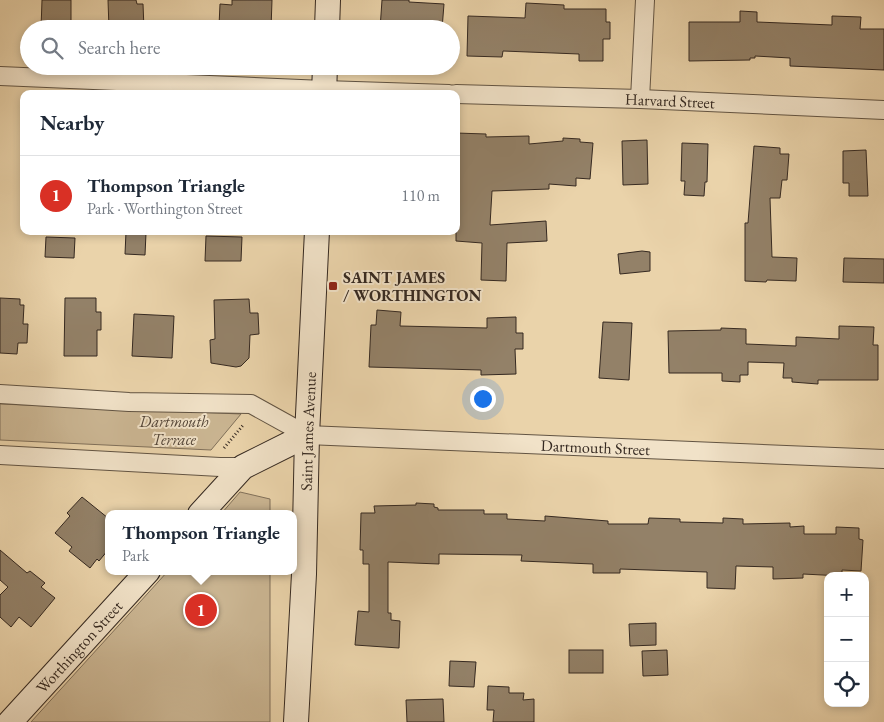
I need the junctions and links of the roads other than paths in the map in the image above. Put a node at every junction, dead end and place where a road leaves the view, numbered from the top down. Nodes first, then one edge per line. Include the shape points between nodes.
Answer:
1 (328, 0) edge
2 (645, 0) edge
3 (327, 20) edge
4 (325, 75) edge
5 (0, 76) edge
6 (284, 90) edge
7 (324, 90) edge
8 (460, 94) edge
9 (640, 99) junction
10 (884, 110) edge
11 (317, 235) edge
12 (0, 394) edge
13 (307, 435) junction
14 (0, 455) edge
15 (884, 458) edge
16 (243, 467) junction
17 (204, 510) edge
18 (144, 575) edge
19 (10, 722) edge
20 (296, 722) edge

1 - 3 main road
2 - 9 street
4 - 7 main road
5 - 6 street
8 - 9 street, Harvard Street
9 - 10 street, Harvard Street
11 - 13 main road, Saint James Avenue
12 - 13 street via 129,402 251,404
13 - 15 street, Dartmouth Street
13 - 16 main road
13 - 20 main road, Saint James Avenue
14 - 16 street
16 - 17 main road
18 - 19 main road, Worthington Street

